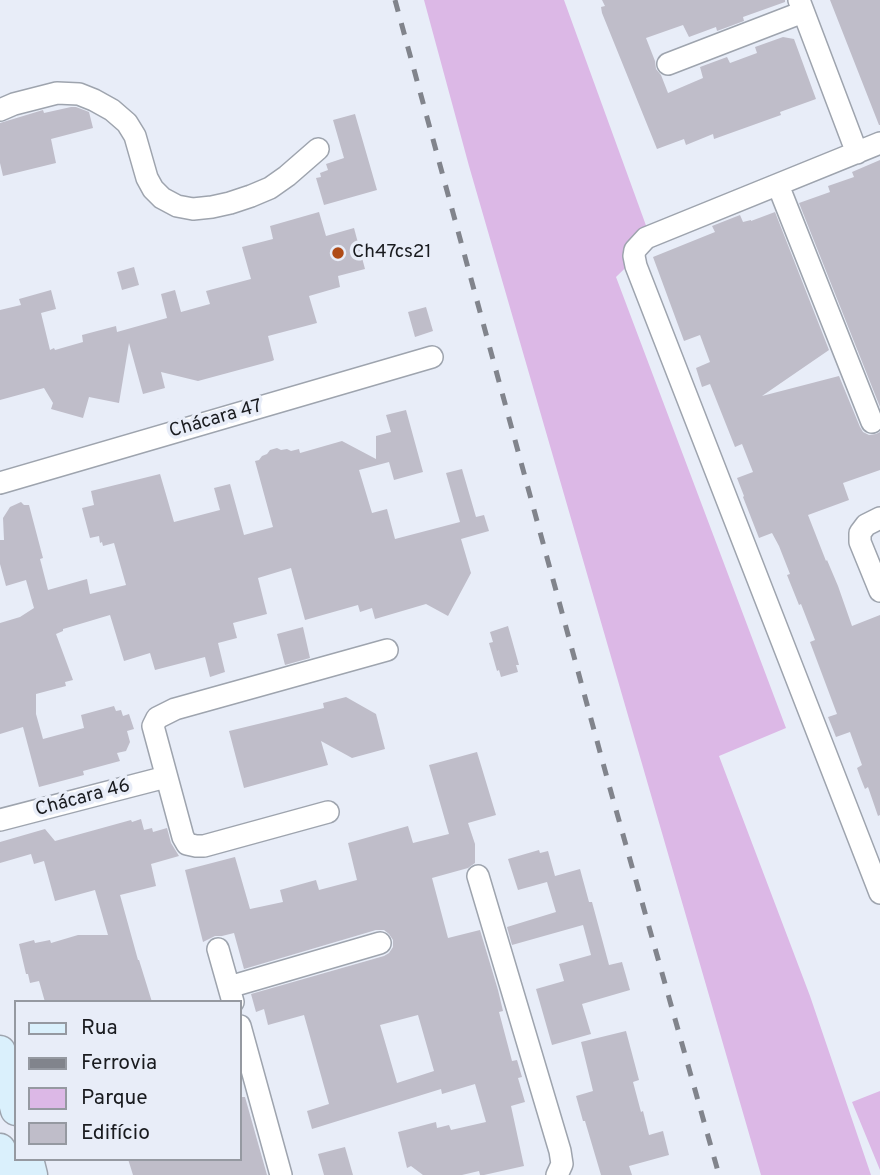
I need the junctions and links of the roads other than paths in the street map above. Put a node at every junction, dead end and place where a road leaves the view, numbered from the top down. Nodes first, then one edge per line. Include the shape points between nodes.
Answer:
1 (801, 6) edge
2 (668, 64) dead end
3 (0, 110) edge
4 (880, 143) edge
5 (318, 149) dead end
6 (857, 153) junction
7 (778, 185) junction
8 (432, 357) dead end
9 (872, 422) dead end
10 (0, 483) edge
11 (880, 518) edge
12 (880, 591) edge
13 (387, 650) dead end
14 (166, 777) junction
15 (328, 812) dead end
16 (0, 820) edge
17 (478, 876) dead end
18 (880, 893) edge
19 (380, 943) dead end
20 (218, 949) dead end
21 (231, 994) edge
22 (242, 1041) edge
23 (0, 1051) edge
24 (249, 1093) edge
25 (14, 1103) edge
26 (0, 1149) edge
27 (8, 1175) edge
28 (281, 1175) edge
29 (557, 1175) edge

1 - 2 street
1 - 6 street
3 - 5 street via 57,93 94,100 127,123 153,190 177,206 193,209 230,203 270,188
4 - 6 street
6 - 7 street
7 - 9 street
7 - 18 street via 646,238 634,256
8 - 10 street, Chácara 47
11 - 12 street via 866,525 860,542
13 - 14 street via 167,712 153,726
14 - 15 street via 183,837 196,846
14 - 16 street, Chácara 46
17 - 29 street via 560,1152 562,1164
19 - 21 street
20 - 21 street
22 - 24 street
23 - 25 main road
24 - 28 street
26 - 27 main road

